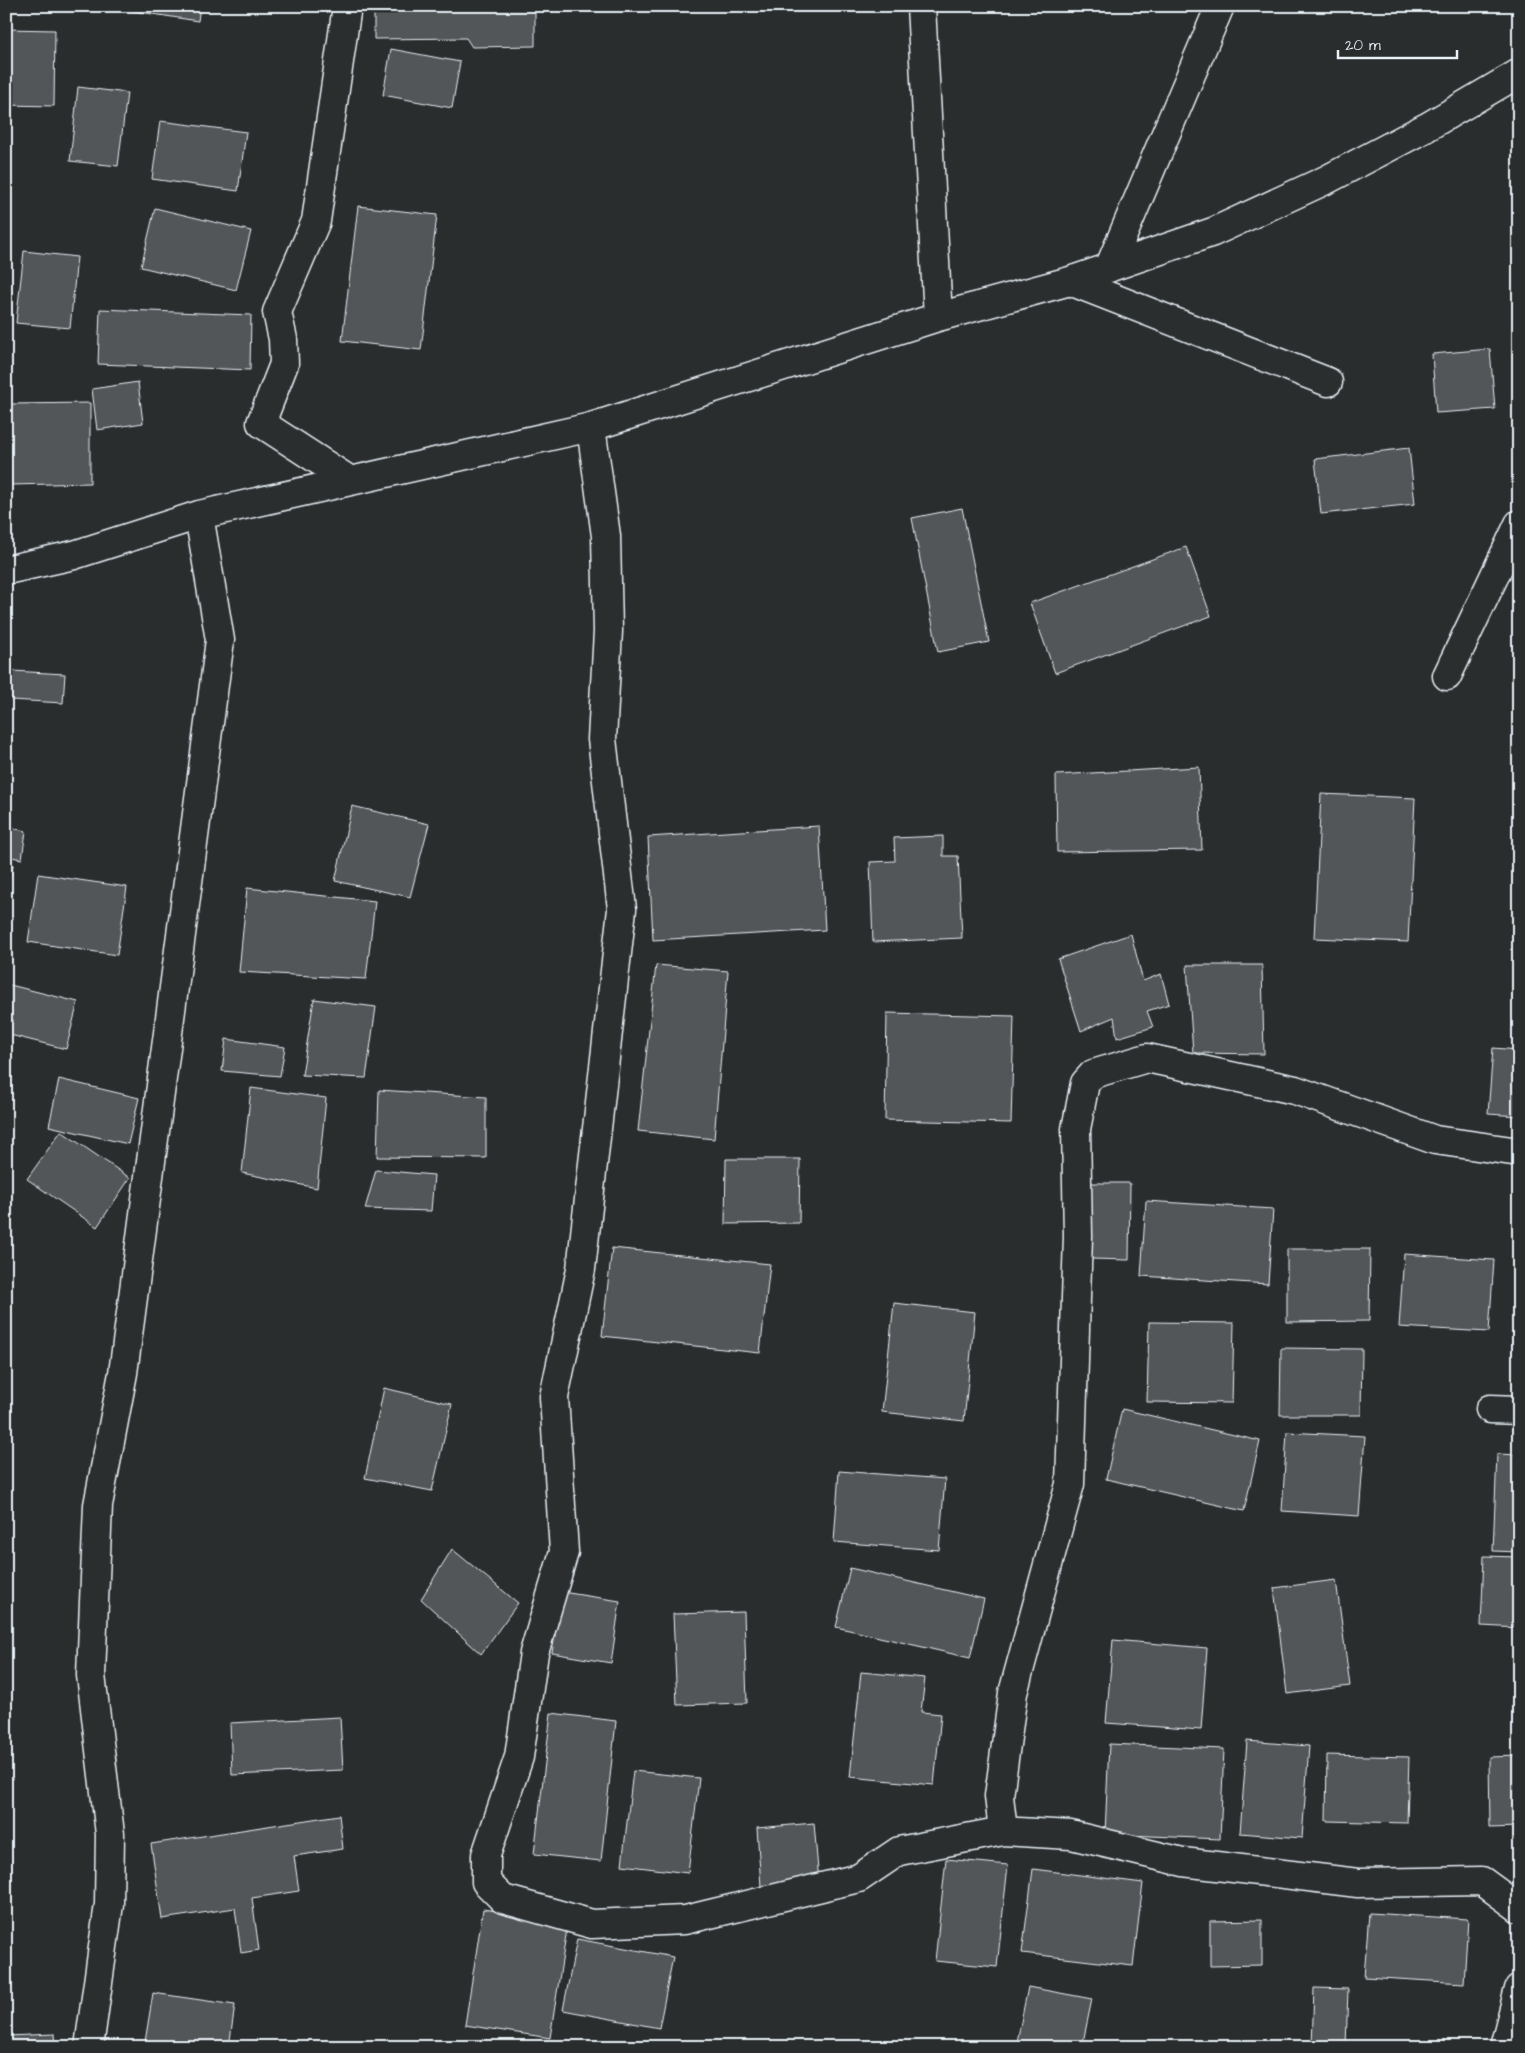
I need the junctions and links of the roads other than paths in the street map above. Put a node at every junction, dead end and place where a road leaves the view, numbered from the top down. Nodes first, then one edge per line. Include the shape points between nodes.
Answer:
1 (347, 6) edge
2 (921, 6) edge
3 (1220, 6) edge
4 (1519, 74) edge
5 (1109, 268) junction
6 (1070, 281) junction
7 (938, 317) junction
8 (1328, 382) dead end
9 (591, 427) junction
10 (349, 480) junction
11 (199, 515) junction
12 (1519, 524) edge
13 (6, 570) edge
14 (1447, 676) dead end
15 (1519, 1152) edge
16 (1490, 1408) dead end
17 (1519, 1410) edge
18 (1003, 1831) junction
19 (1519, 1908) edge
20 (1519, 1989) edge
21 (89, 2047) edge
22 (1504, 2047) edge

1 - 10 street via 316,221 276,312 283,340 284,364 261,423
2 - 7 street
3 - 5 street
4 - 5 street via 1427,128 1328,179 1213,232
5 - 6 street
6 - 7 street
6 - 8 street
7 - 9 street
9 - 10 street
9 - 18 street via 606,536 608,631 602,739 622,910 581,1269 554,1398 564,1552 534,1653 519,1756 486,1854 486,1882 504,1898 592,1924 685,1920 860,1878 899,1851
10 - 11 street
11 - 13 street via 74,555
11 - 21 street via 220,640 123,1373 98,1506 91,1675 110,1834 109,1904
12 - 14 street
15 - 18 street via 1435,1140 1295,1090 1147,1058 1093,1074 1085,1083 1076,1129 1078,1236 1070,1484 1013,1693 999,1796
16 - 17 street
18 - 19 street via 1071,1835 1183,1862 1358,1883 1482,1882
20 - 22 street

